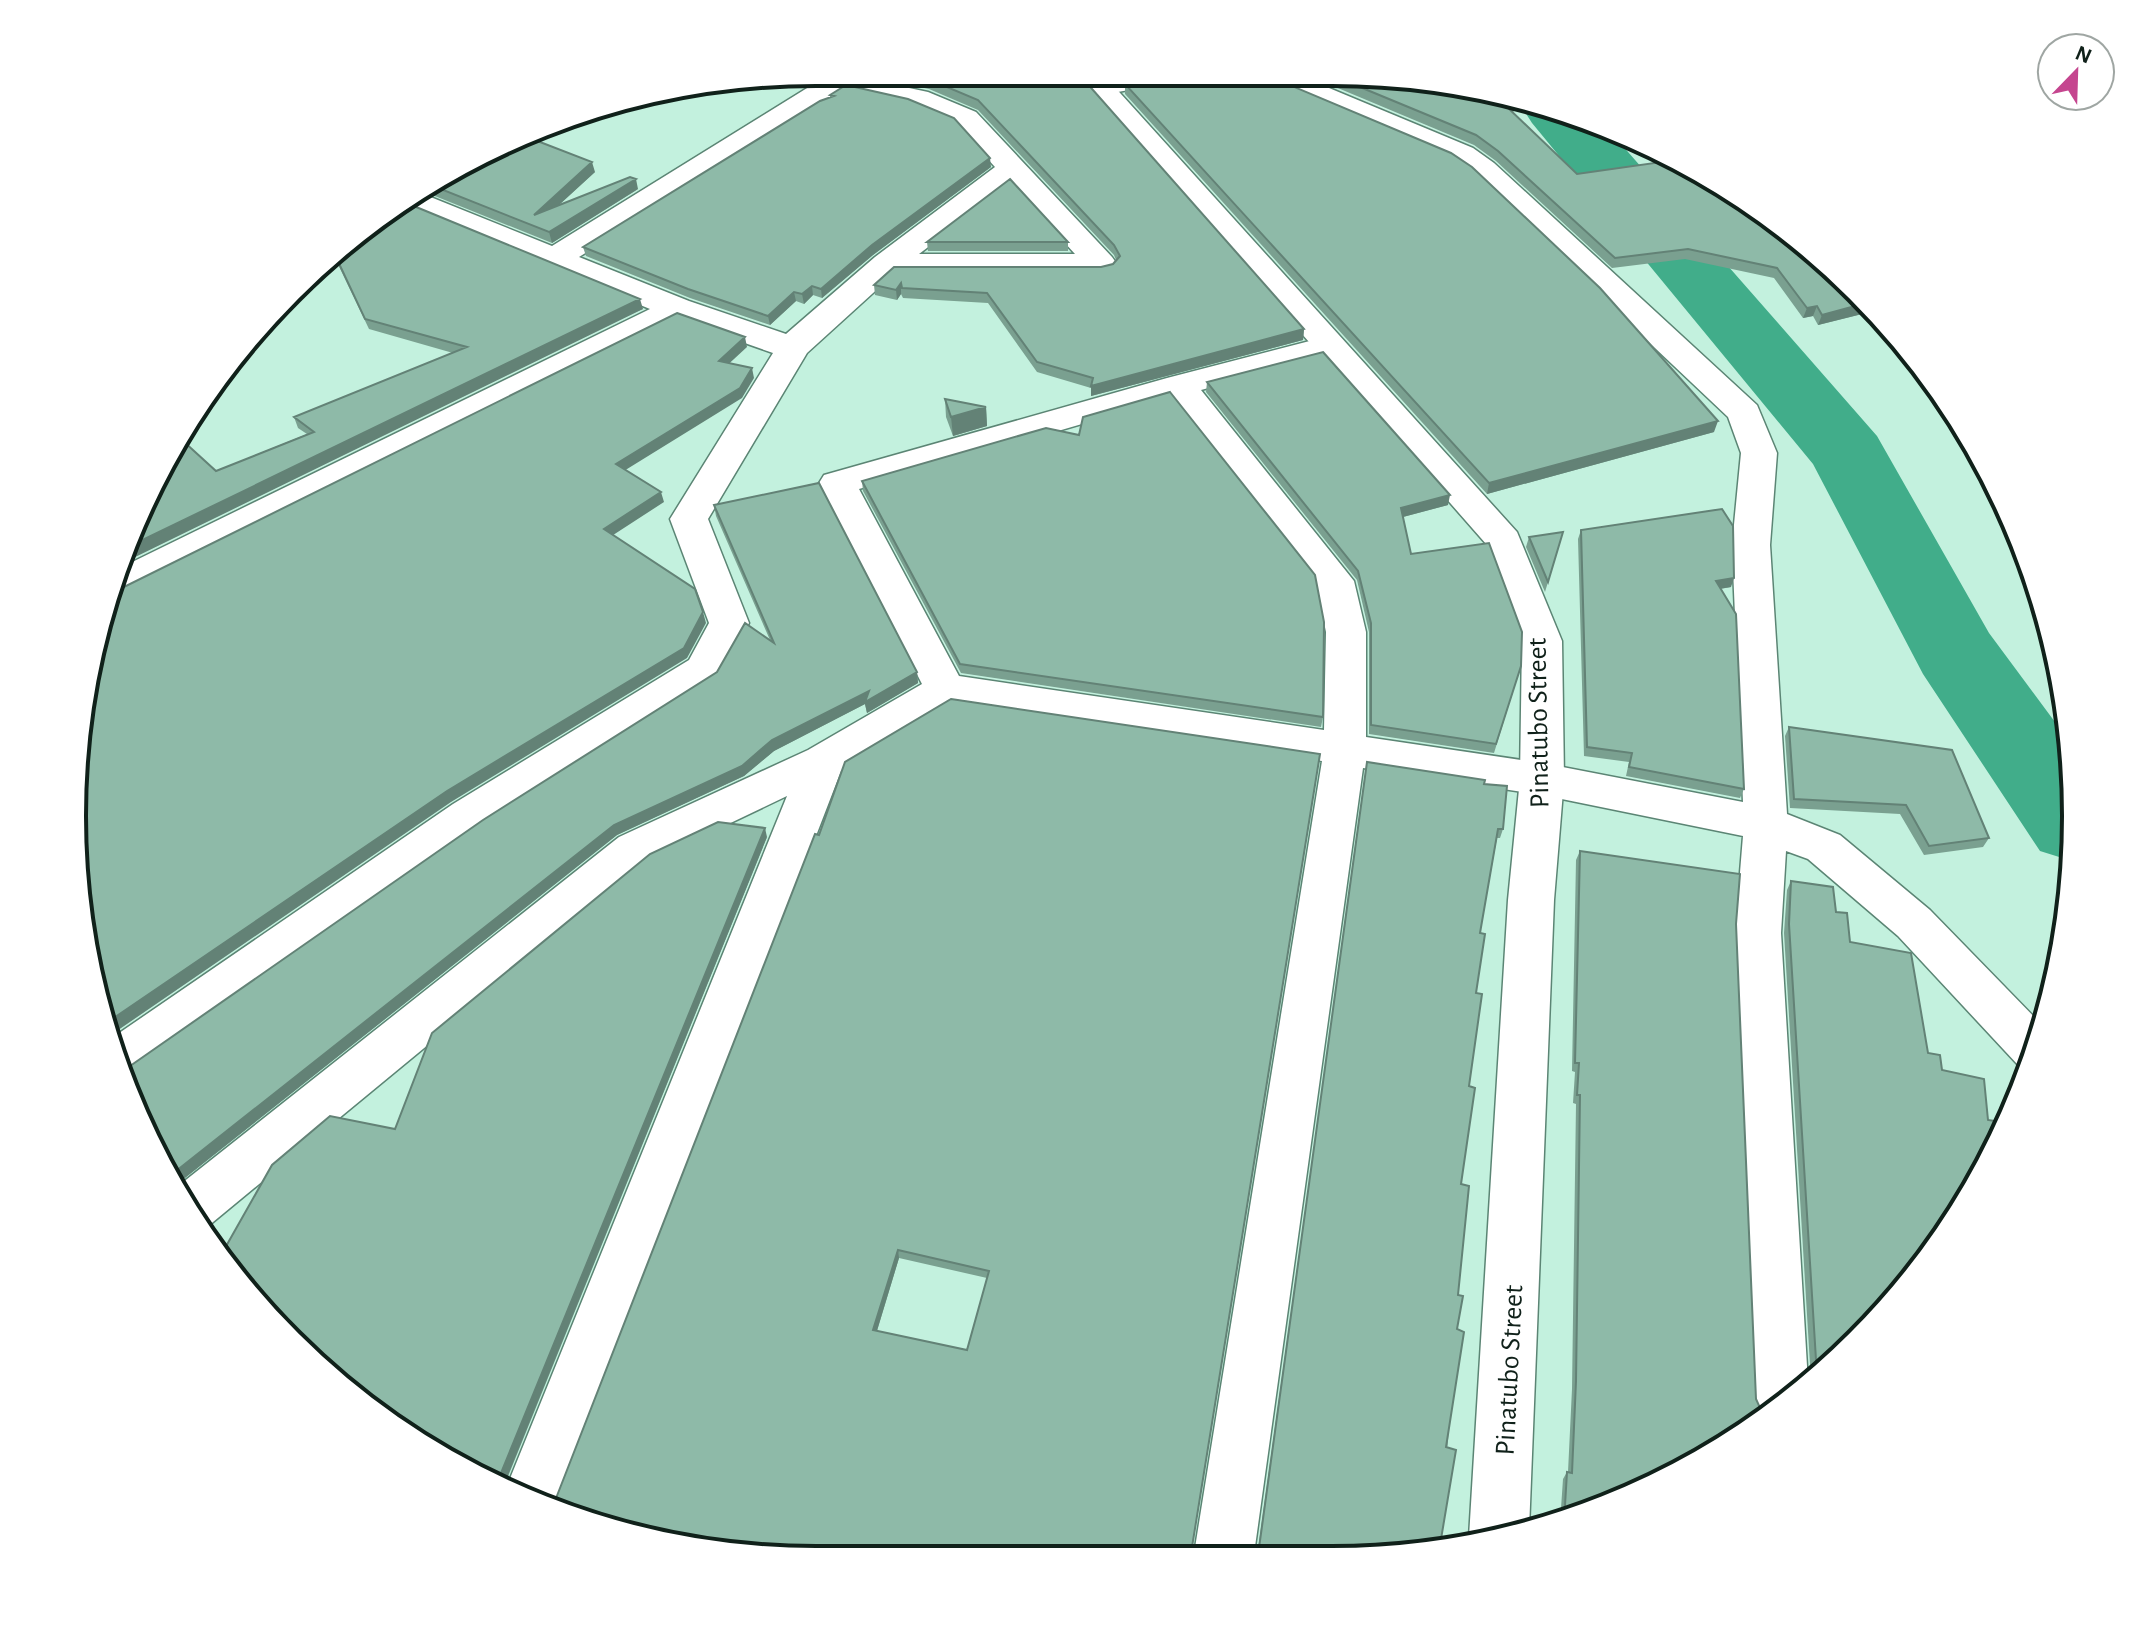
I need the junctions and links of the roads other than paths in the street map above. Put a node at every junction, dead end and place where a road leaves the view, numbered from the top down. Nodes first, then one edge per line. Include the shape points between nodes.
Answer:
1 (834, 86) edge
2 (862, 86) edge
3 (1100, 86) edge
4 (1299, 86) edge
5 (1012, 169) junction
6 (419, 203) edge
7 (553, 259) junction
8 (886, 264) junction
9 (677, 308) junction
10 (1329, 346) junction
11 (793, 348) junction
12 (1179, 385) junction
13 (125, 581) edge
14 (945, 689) junction
15 (1345, 748) junction
16 (823, 761) junction
17 (1542, 779) junction
18 (1766, 824) junction
19 (2026, 1041) edge
20 (127, 1055) edge
21 (197, 1203) edge
22 (1780, 1392) edge
23 (535, 1489) edge
24 (1500, 1526) edge
25 (1225, 1546) edge

1 - 7 street
2 - 5 street via 918,98 966,118
3 - 10 street, Pinatubo Street
4 - 18 street via 1462,154 1483,169 1744,413 1759,453 1751,545
5 - 8 street
5 - 8 street via 1101,264
6 - 7 street
7 - 9 street
8 - 11 street
9 - 11 street
9 - 13 street
10 - 12 street
10 - 17 street, Pinatubo Street via 1504,541 1542,641
11 - 20 street via 689,519 729,623 704,670 469,816
12 - 14 street via 837,483
12 - 15 street via 1335,581 1346,632
14 - 15 street
14 - 16 street
15 - 17 street
15 - 25 street
16 - 21 street via 635,849
16 - 23 street
17 - 18 street
17 - 24 street, Pinatubo Street via 1531,900
18 - 19 street via 1824,847 1914,923
18 - 22 street via 1758,933

